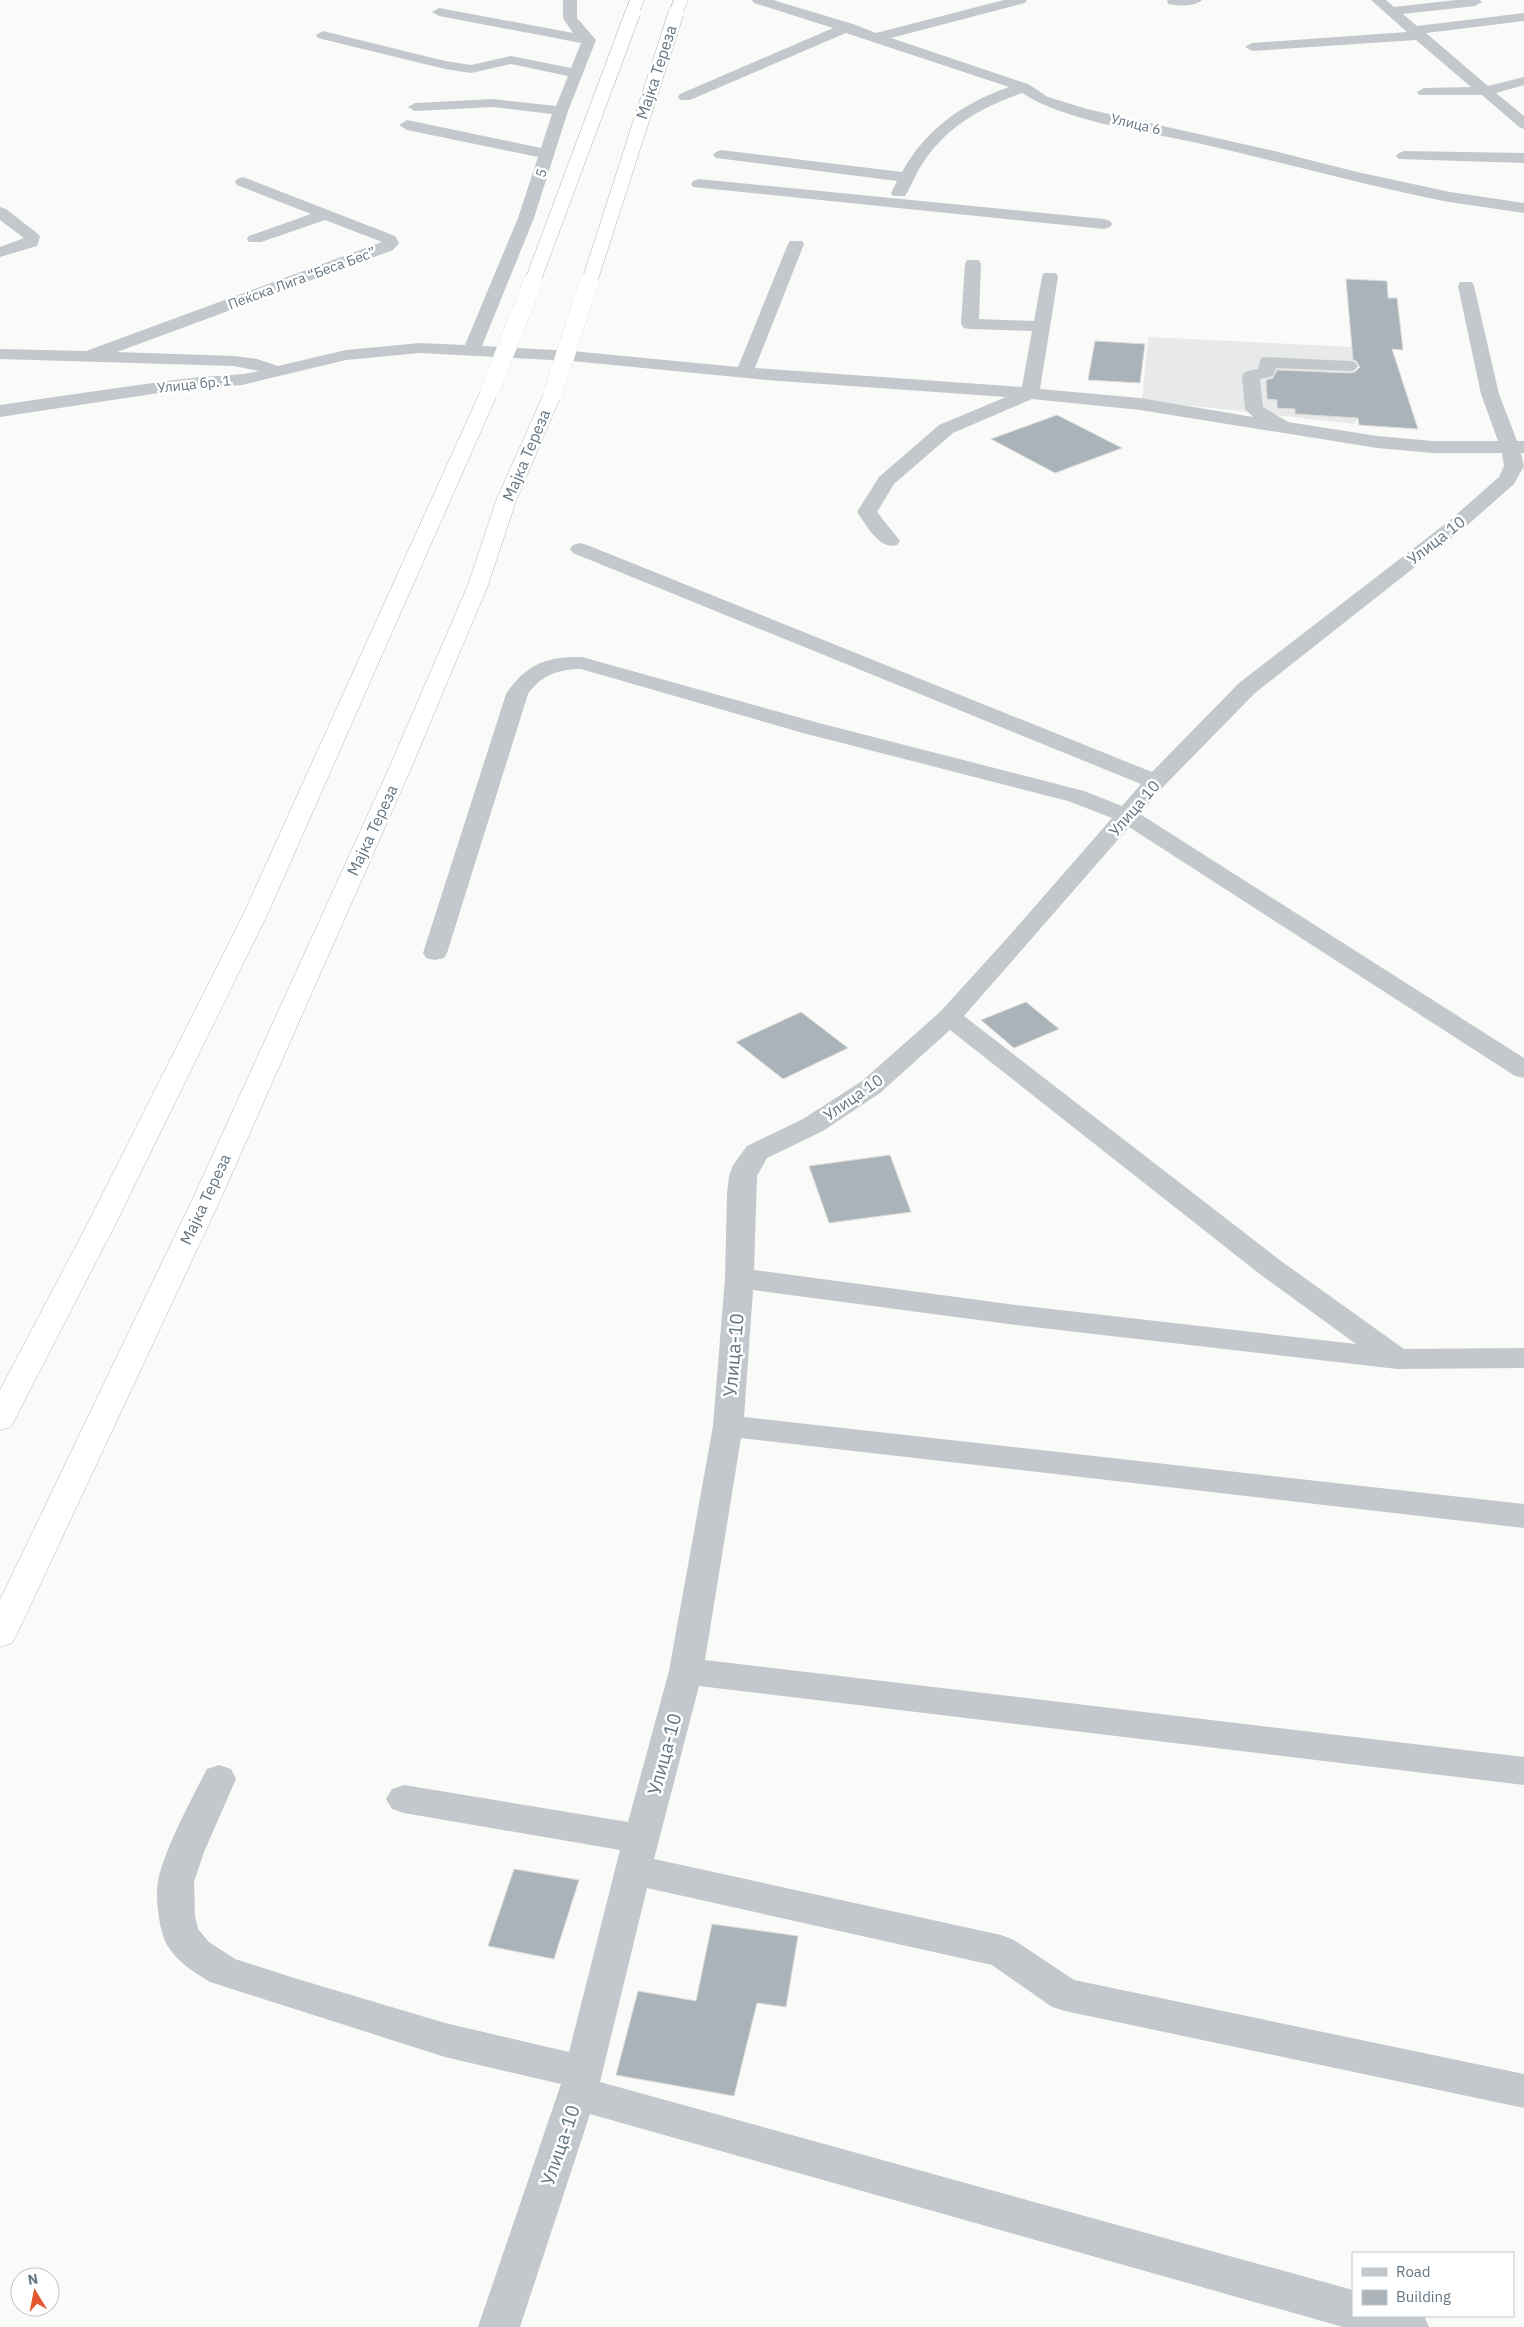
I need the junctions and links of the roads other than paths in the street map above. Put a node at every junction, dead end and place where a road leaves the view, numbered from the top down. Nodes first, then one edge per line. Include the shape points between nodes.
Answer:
1 (570, 0) edge
2 (759, 0) edge
3 (1020, 0) edge
4 (1195, 0) edge
5 (1378, 0) edge
6 (1173, 1) edge
7 (1475, 2) dead end
8 (635, 6) edge
9 (678, 6) edge
10 (1392, 11) junction
11 (439, 12) dead end
12 (1524, 18) edge
13 (848, 27) junction
14 (1418, 33) junction
15 (323, 35) dead end
16 (879, 37) junction
17 (589, 40) junction
18 (1252, 47) dead end
19 (576, 73) junction
20 (1524, 82) edge
21 (1023, 87) junction
22 (1485, 91) junction
23 (1424, 92) dead end
24 (685, 97) dead end
25 (415, 107) dead end
26 (561, 111) junction
27 (1524, 124) edge
28 (407, 125) dead end
29 (548, 154) junction
30 (721, 155) dead end
31 (1404, 156) dead end
32 (1524, 158) edge
33 (906, 177) junction
34 (243, 182) dead end
35 (699, 184) dead end
36 (895, 203) junction
37 (1524, 208) edge
38 (0, 212) edge
39 (326, 214) junction
40 (1104, 224) dead end
41 (255, 239) dead end
42 (796, 244) dead end
43 (0, 252) edge
44 (973, 264) dead end
45 (1050, 277) dead end
46 (1466, 286) dead end
47 (1042, 326) junction
48 (472, 350) junction
49 (0, 354) edge
50 (90, 356) junction
51 (1349, 366) dead end
52 (280, 372) junction
53 (744, 373) junction
54 (1030, 393) junction
55 (0, 411) edge
56 (1285, 428) junction
57 (1517, 448) edge
58 (890, 541) dead end
59 (580, 549) dead end
60 (1155, 782) junction
61 (1126, 815) junction
62 (435, 953) dead end
63 (949, 1017) junction
64 (1524, 1070) edge
65 (747, 1165) joint
66 (739, 1278) junction
67 (1524, 1358) edge
68 (1397, 1359) junction
69 (0, 1419) edge
70 (728, 1426) junction
71 (1524, 1516) edge
72 (0, 1634) edge
73 (686, 1671) junction
74 (1524, 1771) edge
75 (219, 1779) dead end
76 (404, 1799) dead end
77 (637, 1854) junction
78 (580, 2083) junction
79 (1524, 2091) edge
80 (1352, 2310) edge
81 (1374, 2317) edge
82 (499, 2327) edge
83 (1408, 2327) edge

1 - 17 street via 567,14 571,23
2 - 13 street, Улица 6
3 - 16 street
4 - 6 street
5 - 10 street
7 - 10 street
8 - 69 highway, bridge via 552,234 490,390 256,913 101,1225
9 - 72 highway, Мајка Тереза, bridge via 553,392 506,501 478,585 401,766 208,1196
10 - 14 street
11 - 17 street
12 - 14 street
13 - 16 street, Улица 6
13 - 24 street
14 - 18 street
14 - 22 street
15 - 19 street via 453,67 471,69 511,60
16 - 21 street, Улица 6
17 - 19 street, 5
19 - 26 street, 5
20 - 22 street
21 - 33 street via 983,102 949,125 930,144
21 - 37 street, Улица 6 via 1043,100 1084,112 1356,177 1450,197
22 - 23 street
22 - 27 street
25 - 26 street via 493,103
26 - 29 street, 5
28 - 29 street
29 - 48 street, 5 via 526,218
30 - 33 street
31 - 32 street
33 - 36 street
34 - 39 street, Пеќска Лига “Беса Бес”
35 - 36 street
36 - 40 street
38 - 43 street via 32,237 31,243
39 - 41 street
39 - 50 street, Пеќска Лига “Беса Бес” via 389,239 391,243
42 - 53 street
44 - 47 street via 970,324
45 - 47 street
46 - 57 street via 1490,394
47 - 54 street
48 - 52 street, Улица бр. 1 via 386,350 346,355
48 - 53 street, Улица бр. 1
49 - 50 street, Пеќска Лига “Беса Бес”
50 - 52 street, Пеќска Лига “Беса Бес” via 234,361
51 - 56 street via 1267,362 1267,372 1251,376 1254,409
52 - 55 street, Улица бр. 1 via 242,380 192,383
53 - 54 street, Улица бр. 1
54 - 56 street, Улица бр. 1 via 1140,404
54 - 58 street via 946,429 886,481 867,512
56 - 57 street, Улица бр. 1 via 1433,447
57 - 60 street, Улица 10 via 1514,466 1507,480 1456,525 1248,688
59 - 60 street
60 - 61 street, Улица 10
61 - 62 street via 1076,796 811,728 599,666 556,663 535,672 517,694
61 - 63 street, Улица 10 via 1020,940
61 - 64 street
63 - 65 street, Улица 10 via 871,1087 813,1125 757,1152
63 - 68 street via 1271,1268
65 - 66 street, Улица-10 via 741,1194
66 - 68 street via 1016,1315
66 - 70 street, Улица-10
67 - 68 street
70 - 71 street
70 - 73 street, Улица-10
73 - 74 street
73 - 77 street, Улица-10
75 - 78 street via 176,1882 181,1935 196,1953 223,1971
76 - 77 street
77 - 78 street, Улица-10
77 - 79 street via 1001,1951 1065,1995
78 - 80 street
78 - 82 street, Улица-10
81 - 83 street

